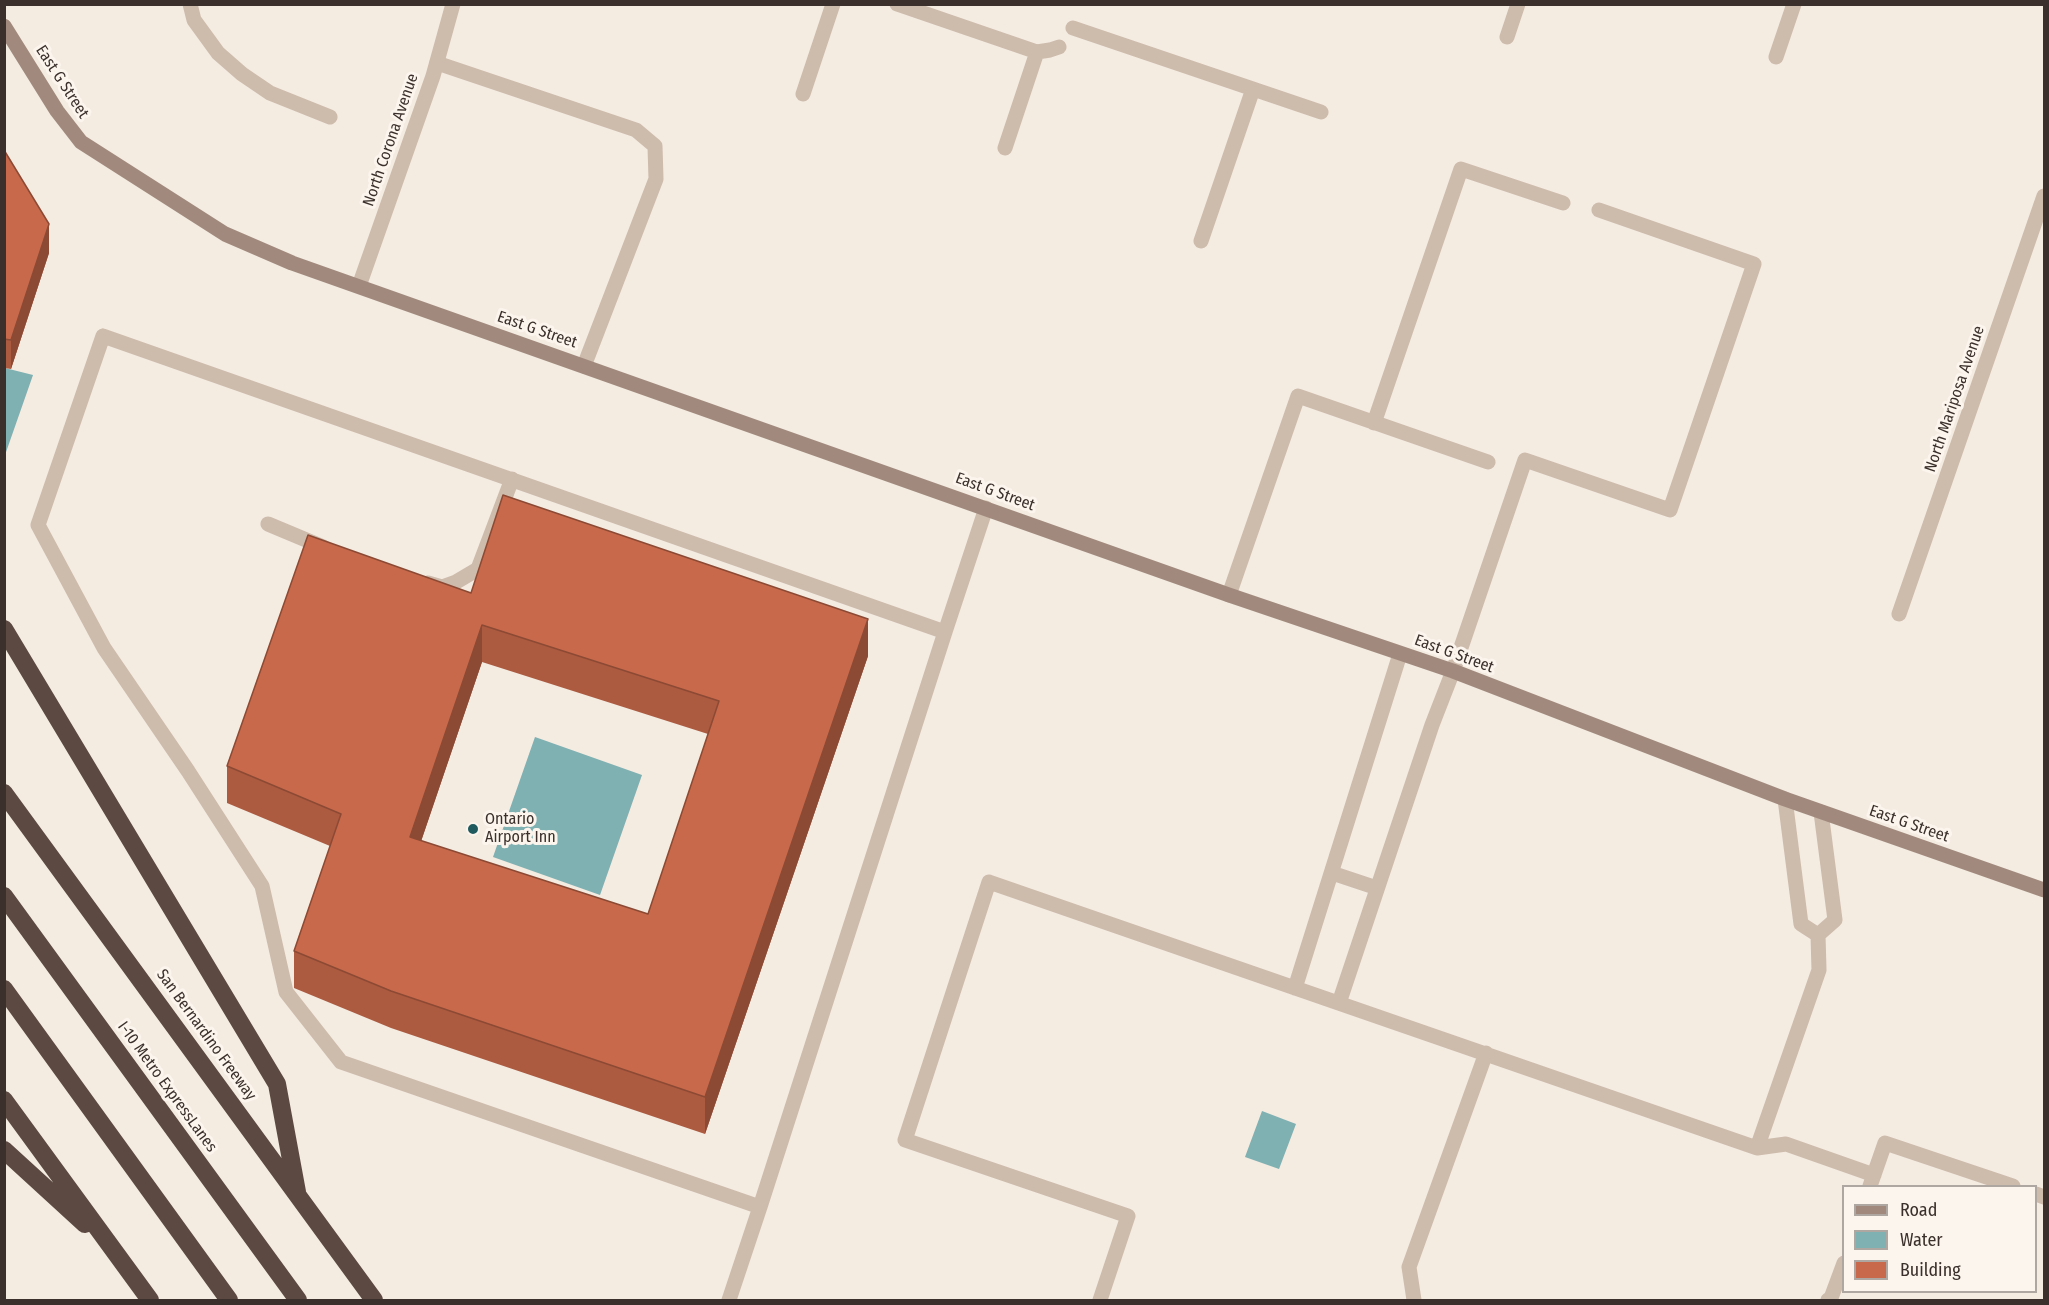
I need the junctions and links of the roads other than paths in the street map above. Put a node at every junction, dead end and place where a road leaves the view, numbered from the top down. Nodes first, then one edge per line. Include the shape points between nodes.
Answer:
1 (190, 4) edge
2 (453, 4) edge
3 (833, 4) edge
4 (897, 4) edge
5 (1518, 4) edge
6 (1794, 4) edge
7 (4, 26) edge
8 (1073, 28) dead end
9 (1507, 37) dead end
10 (1059, 46) dead end
11 (1037, 52) junction
12 (1776, 57) dead end
13 (436, 63) junction
14 (1253, 88) junction
15 (803, 94) dead end
16 (1321, 112) dead end
17 (330, 117) dead end
18 (1005, 148) dead end
19 (2044, 196) edge
20 (1563, 203) dead end
21 (1599, 210) dead end
22 (1201, 241) dead end
23 (359, 286) junction
24 (584, 366) junction
25 (1374, 423) junction
26 (1488, 462) dead end
27 (512, 479) junction
28 (986, 508) junction
29 (268, 524) dead end
30 (331, 550) edge
31 (410, 578) edge
32 (1229, 595) junction
33 (1899, 614) dead end
34 (4, 629) edge
35 (945, 632) junction
36 (1400, 654) junction
37 (1453, 671) junction
38 (4, 793) edge
39 (1785, 800) junction
40 (1821, 812) junction
41 (1332, 873) junction
42 (1377, 888) junction
43 (2044, 890) edge
44 (4, 897) edge
45 (1818, 935) junction
46 (1295, 988) junction
47 (4, 989) edge
48 (1339, 1003) junction
49 (1486, 1053) junction
50 (4, 1100) edge
51 (1757, 1148) junction
52 (4, 1150) edge
53 (1872, 1181) edge
54 (2010, 1185) edge
55 (297, 1192) junction
56 (760, 1207) junction
57 (112, 1250) junction
58 (1842, 1269) edge
59 (150, 1300) edge
60 (229, 1300) edge
61 (298, 1300) edge
62 (374, 1300) edge
63 (729, 1300) edge
64 (1100, 1300) edge
65 (1414, 1300) edge
66 (1828, 1300) edge

1 - 17 street via 194,20 218,53 242,74 270,93
2 - 13 street, North Corona Avenue
3 - 15 street
4 - 11 street
5 - 9 street
6 - 12 street
7 - 23 street, East G Street via 81,142 225,234
8 - 14 street
10 - 11 street
11 - 18 street
13 - 23 street, North Corona Avenue
13 - 24 street via 636,129 655,146 656,178
14 - 16 street
14 - 22 street
19 - 33 street, North Mariposa Avenue
20 - 25 street via 1461,169
21 - 37 street via 1754,264 1670,510 1525,460
23 - 24 street, East G Street
24 - 28 street, East G Street
25 - 26 street
25 - 32 street via 1298,396
27 - 31 street via 478,569 442,587
27 - 35 street
27 - 56 street via 103,336 38,525 104,648 262,886 286,992 341,1062
28 - 32 street, East G Street
28 - 35 street
29 - 30 street
32 - 36 street, East G Street
34 - 55 highway via 277,1084
35 - 56 street
36 - 37 street, East G Street
36 - 41 street
37 - 39 street, East G Street
37 - 42 street
38 - 55 highway, San Bernardino Freeway
39 - 40 street, East G Street
39 - 45 street via 1801,924
40 - 43 street, East G Street
40 - 45 street via 1835,920
41 - 42 street
41 - 46 street
42 - 48 street
44 - 61 highway, I-10 Metro ExpressLanes
45 - 51 street via 1819,970
46 - 48 street
46 - 64 street via 989,882 905,1140 1128,1216
47 - 60 highway
48 - 49 street
49 - 51 street
49 - 65 street via 1409,1268
50 - 57 highway
51 - 53 street via 1786,1144
52 - 57 highway
53 - 54 street via 1885,1143
55 - 62 highway, San Bernardino Freeway
56 - 63 street
57 - 59 highway
58 - 66 street

